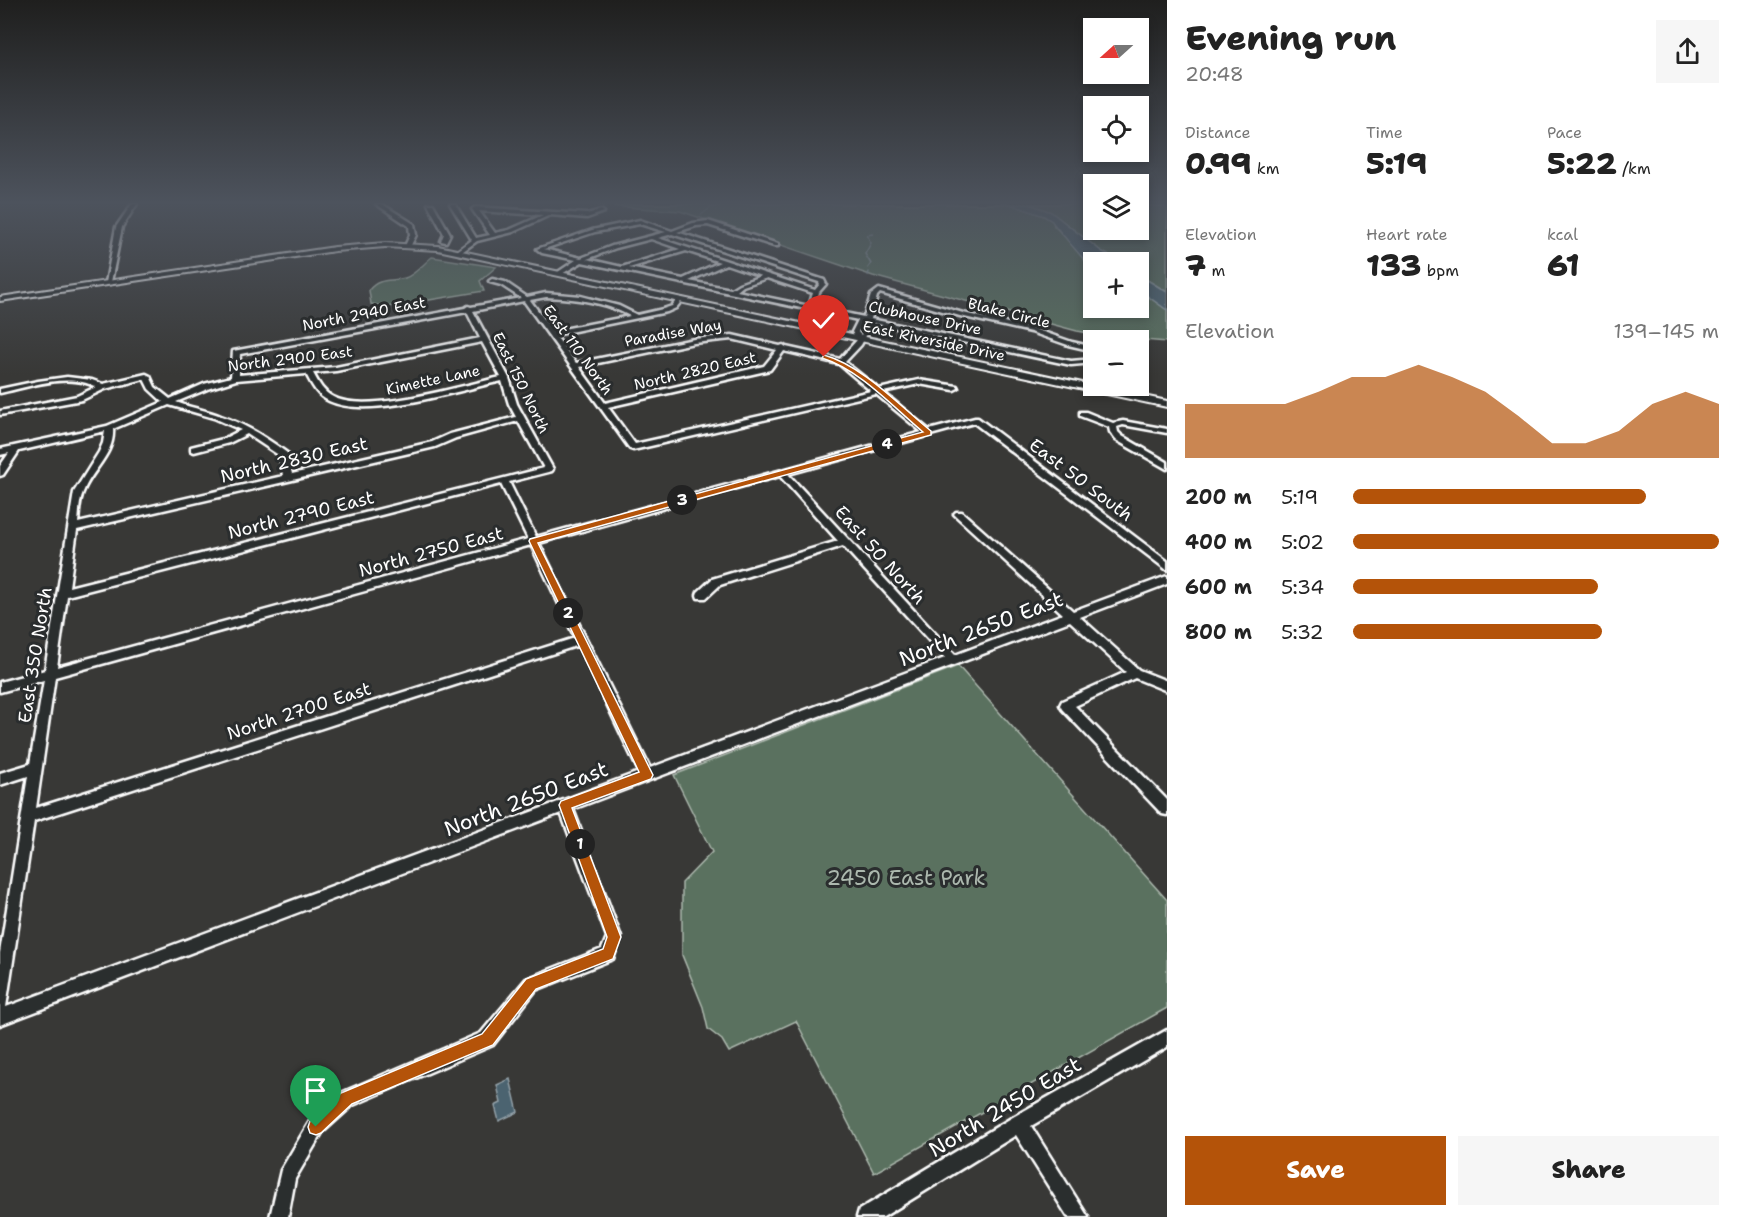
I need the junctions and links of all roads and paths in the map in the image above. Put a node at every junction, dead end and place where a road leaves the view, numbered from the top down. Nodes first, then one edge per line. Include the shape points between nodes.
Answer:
1 (112, 261) edge
2 (254, 261) edge
3 (501, 261) edge
4 (577, 261) edge
5 (582, 261) edge
6 (649, 261) edge
7 (721, 261) edge
8 (758, 261) edge
9 (725, 262) junction
10 (623, 269) junction
11 (560, 273) junction
12 (766, 276) junction
13 (492, 281) dead end
14 (684, 281) junction
15 (108, 282) junction
16 (733, 291) junction
17 (816, 292) junction
18 (525, 298) junction
19 (0, 299) edge
20 (680, 299) junction
21 (468, 308) junction
22 (812, 308) junction
23 (636, 317) junction
24 (867, 319) junction
25 (550, 334) junction
26 (485, 339) junction
27 (860, 339) junction
28 (783, 347) junction
29 (1083, 347) edge
30 (841, 362) junction
31 (1083, 362) edge
32 (574, 366) junction
33 (309, 372) junction
34 (235, 378) junction
35 (506, 378) junction
36 (102, 387) junction
37 (954, 388) dead end
38 (877, 390) junction
39 (0, 391) edge
40 (169, 402) junction
41 (1167, 404) edge
42 (603, 406) junction
43 (0, 413) edge
44 (1083, 414) dead end
45 (521, 418) junction
46 (975, 420) joint
47 (1113, 426) junction
48 (109, 428) junction
49 (246, 431) junction
50 (1167, 431) edge
51 (928, 433) junction
52 (16, 448) junction
53 (194, 449) dead end
54 (0, 452) edge
55 (1167, 466) edge
56 (549, 469) joint
57 (0, 473) edge
58 (782, 473) junction
59 (288, 478) junction
60 (504, 480) junction
61 (959, 514) dead end
62 (72, 528) junction
63 (533, 541) junction
64 (845, 542) junction
65 (1167, 566) edge
66 (1167, 580) edge
67 (62, 593) junction
68 (702, 595) dead end
69 (1071, 616) junction
70 (581, 640) junction
71 (953, 660) junction
72 (50, 673) junction
73 (1135, 673) junction
74 (1167, 686) edge
75 (0, 687) edge
76 (36, 768) junction
77 (647, 775) junction
78 (0, 779) edge
79 (565, 805) junction
80 (1167, 809) edge
81 (28, 817) junction
82 (0, 1002) edge
83 (0, 1017) edge
84 (1167, 1038) edge
85 (1019, 1123) junction
86 (279, 1217) edge
87 (866, 1217) edge
88 (1079, 1217) edge

1 - 15 street
2 - 15 main road, East Riverside Drive
3 - 11 main road, East Riverside Drive
4 - 11 street
5 - 10 street, Clubhouse Drive
6 - 10 street
7 - 9 street
8 - 17 street via 822,281
9 - 12 street
9 - 14 street
10 - 14 street, Clubhouse Drive
11 - 20 main road, East Riverside Drive
12 - 16 street
12 - 17 street
13 - 18 street, East 110 North via 503,283
14 - 16 street, Clubhouse Drive
15 - 19 main road, East Riverside Drive
16 - 22 street, Clubhouse Drive
17 - 22 street
18 - 21 street, North 2940 East
18 - 23 street, North 2940 East via 560,295 626,310
18 - 25 street, East 110 North
20 - 23 street via 665,311
20 - 27 main road, East Riverside Drive
21 - 26 street, East 150 North
21 - 34 street, North 2940 East via 236,353
22 - 24 street, Clubhouse Drive
23 - 25 street
24 - 27 street via 870,322
24 - 29 street, Blake Circle via 874,295 879,291
24 - 31 street, Clubhouse Drive via 1071,363
25 - 32 street, East 110 North
26 - 33 street, North 2900 East
26 - 35 street, East 150 North
27 - 30 street
27 - 41 main road, East Riverside Drive
28 - 30 street, Paradise Way
28 - 32 street, Paradise Way via 718,337
28 - 42 street, North 2820 East via 767,368
30 - 38 street, Paradise Way
32 - 42 street, East 110 North
33 - 34 street, North 2900 East
33 - 35 street, Kimette Lane via 323,395 347,404 368,405 410,400
34 - 40 street, North 2900 East
35 - 45 street, East 150 North
36 - 39 street via 76,378
36 - 40 street via 146,376 157,397
36 - 43 street via 79,398
37 - 38 street via 919,382
38 - 42 street, East 110 North via 633,447
38 - 51 street, Paradise Way
40 - 48 street, North 2900 East
40 - 49 street via 226,420
44 - 47 street
45 - 56 street, East 150 North
45 - 59 street, North 2830 East via 435,444
46 - 51 street, North 2750 East
46 - 65 street, East 50 South
47 - 50 street via 1123,423
47 - 55 street via 1119,438
48 - 52 street, North 2900 East
48 - 62 street, East 350 North via 111,436 105,449 78,492
49 - 53 street
49 - 59 street via 284,454
51 - 58 street, North 2750 East
52 - 54 street, North 2900 East
52 - 57 street
56 - 60 street, North 2790 East
58 - 63 street, North 2750 East
58 - 64 street, East 50 North
59 - 62 street, North 2830 East
60 - 63 street
60 - 67 street, North 2790 East
61 - 69 street
62 - 67 street, East 350 North
63 - 70 street
63 - 72 street, North 2750 East
64 - 68 street via 716,582
64 - 71 street, East 50 North
66 - 69 street, North 2650 East
67 - 72 street, East 350 North
69 - 71 street, North 2650 East
69 - 73 street
70 - 77 street
70 - 81 street, North 2700 East
71 - 77 street, North 2650 East
72 - 75 street, North 2750 East
72 - 76 street, East 350 North
73 - 74 street
73 - 80 street via 1066,705
76 - 78 street
76 - 81 street, East 350 North
77 - 79 street, North 2650 East
79 - 83 street, North 2650 East
79 - 86 street via 614,937 608,954 531,984 487,1040 347,1099 316,1127 287,1176
81 - 82 street, East 350 North
84 - 85 street, North 2450 East
85 - 87 street, North 2450 East
85 - 88 street

